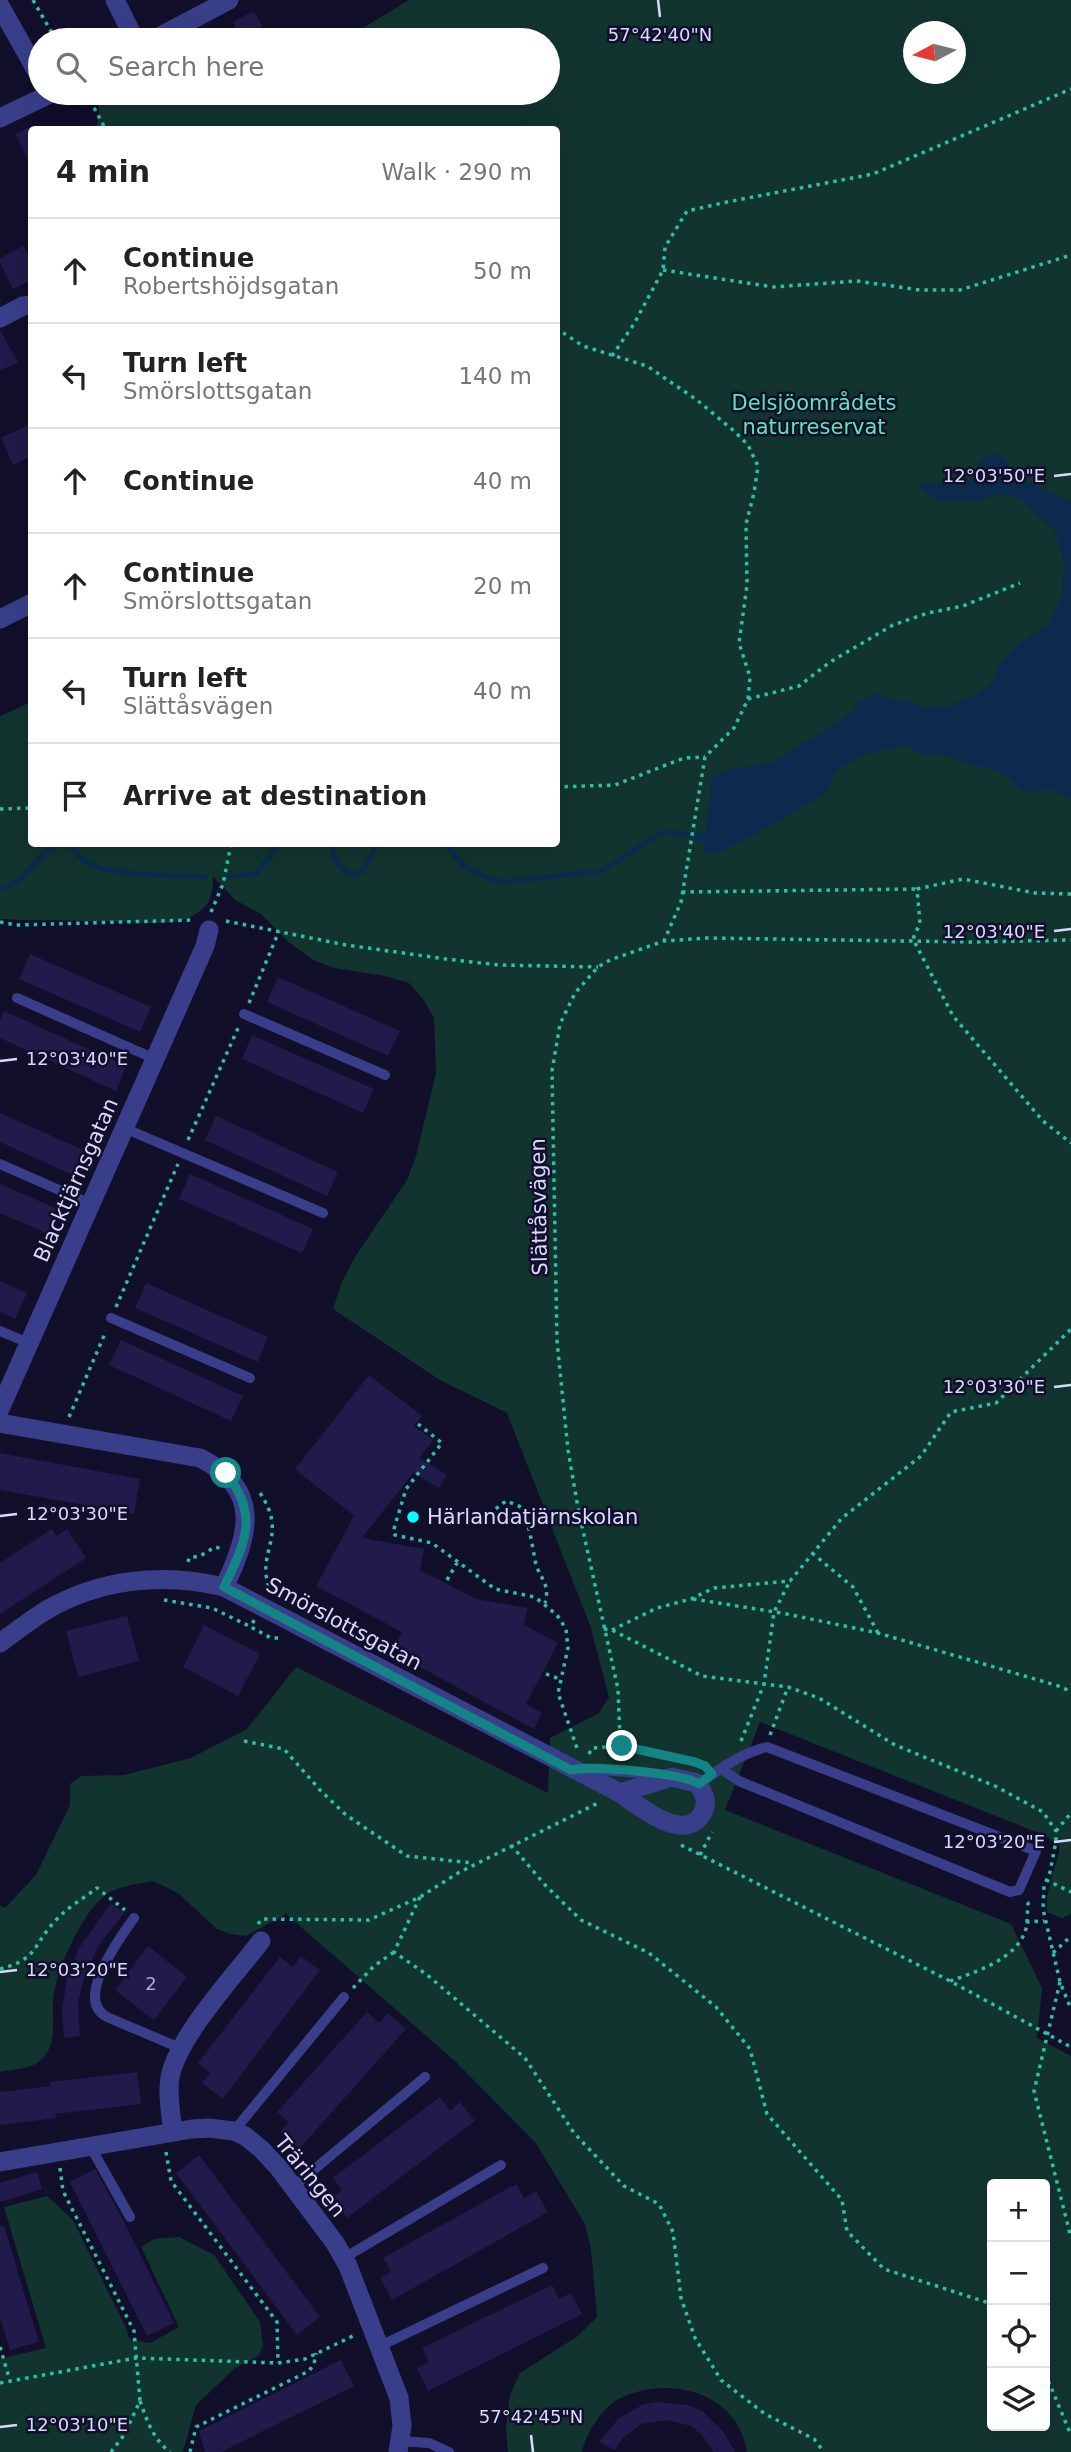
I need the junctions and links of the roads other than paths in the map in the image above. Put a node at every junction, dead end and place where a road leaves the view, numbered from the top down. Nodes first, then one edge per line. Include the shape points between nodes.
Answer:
1 (115, 0) edge
2 (229, 0) edge
3 (0, 6) edge
4 (129, 28) edge
5 (176, 28) edge
6 (28, 54) edge
7 (28, 101) edge
8 (0, 118) edge
9 (28, 305) edge
10 (0, 318) edge
11 (28, 605) edge
12 (0, 619) edge
13 (207, 923) road end
14 (16, 998) dead end
15 (244, 1014) road end
16 (155, 1059) junction
17 (385, 1075) dead end
18 (124, 1128) junction
19 (0, 1164) edge
20 (90, 1204) junction
21 (323, 1213) dead end
22 (111, 1318) road end
23 (0, 1331) edge
24 (29, 1343) junction
25 (250, 1378) dead end
26 (0, 1409) edge
27 (0, 1423) edge
28 (224, 1587) junction
29 (0, 1643) edge
30 (577, 1768) junction
31 (721, 1769) junction
32 (673, 1777) junction
33 (699, 1784) junction
34 (620, 1793) junction
35 (134, 1918) road end
36 (258, 1934) road end
37 (344, 1997) road end
38 (180, 2048) junction
39 (425, 2077) dead end
40 (233, 2131) junction
41 (168, 2133) junction
42 (90, 2145) junction
43 (0, 2162) edge
44 (501, 2165) dead end
45 (293, 2187) junction
46 (130, 2217) dead end
47 (344, 2258) junction
48 (543, 2268) dead end
49 (380, 2346) junction
50 (400, 2446) edge
51 (449, 2452) edge

1 - 4 street
2 - 5 street
3 - 6 street
7 - 8 street
9 - 10 street
11 - 12 street
13 - 16 street, Blacktjärnsgatan via 205,946
14 - 16 lane
15 - 17 lane
16 - 18 street, Blacktjärnsgatan
18 - 20 street, Blacktjärnsgatan
18 - 21 lane
19 - 20 lane
20 - 24 street, Blacktjärnsgatan
22 - 25 lane
23 - 24 lane
24 - 26 street, Blacktjärnsgatan
27 - 28 street via 200,1458 226,1473 246,1513 246,1527
28 - 29 street, Smörslottsgatan via 195,1580 144,1579 97,1587 45,1611
28 - 30 street, Smörslottsgatan
30 - 32 lane
30 - 34 street, Smörslottsgatan
31 - 31 lane via 767,1747 1036,1852 1019,1890 1010,1892 739,1781
31 - 33 lane
32 - 33 street
32 - 34 street
33 - 34 street, Smörslottsgatan via 706,1806 698,1820 685,1826 667,1822
35 - 38 lane via 100,1975 97,2007 107,2017
36 - 38 street
37 - 40 lane
38 - 41 street via 173,2063
39 - 45 lane
40 - 41 street via 209,2128
40 - 45 street, Träringen via 261,2149
41 - 42 street
42 - 43 street
42 - 46 lane
44 - 47 lane
45 - 47 street, Träringen
47 - 49 street, Träringen
48 - 49 lane
49 - 50 street, Träringen via 399,2398
50 - 51 lane, Träringen via 429,2443

